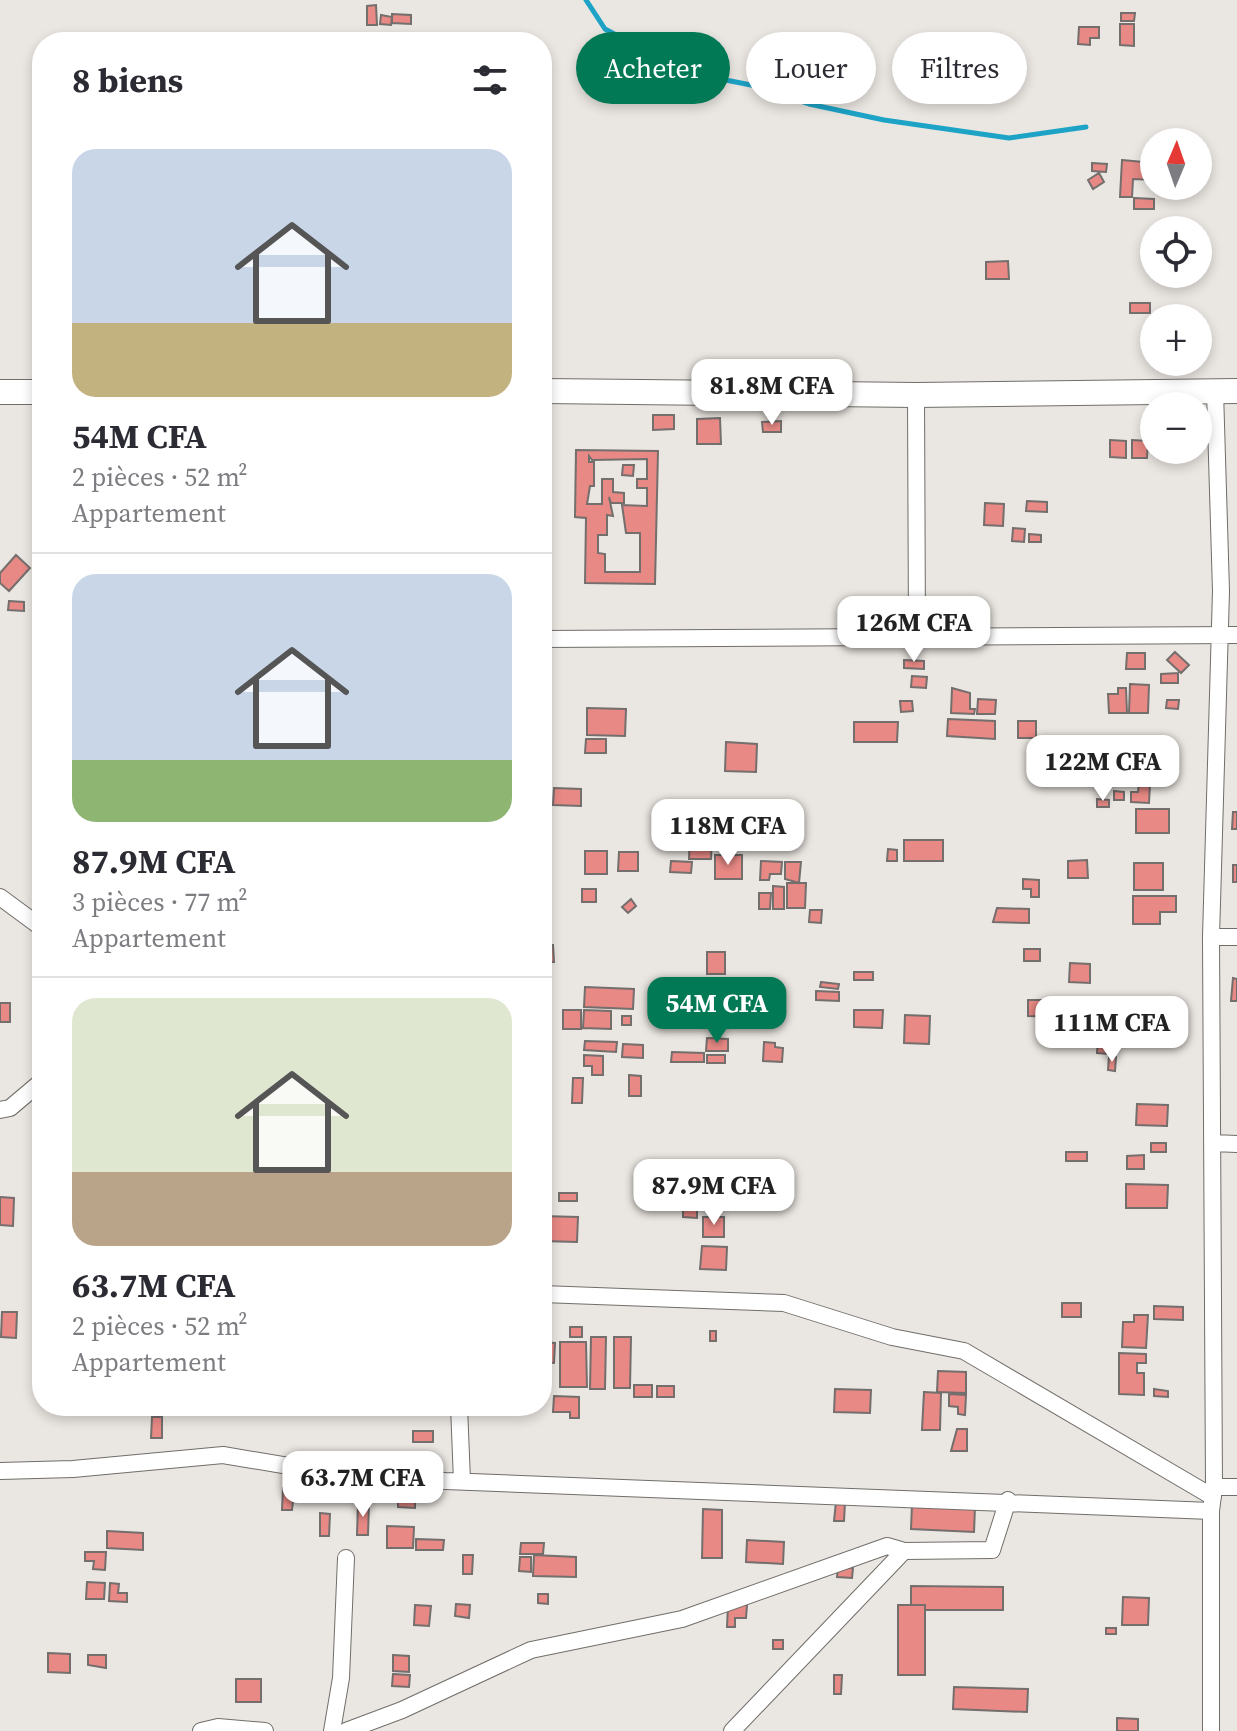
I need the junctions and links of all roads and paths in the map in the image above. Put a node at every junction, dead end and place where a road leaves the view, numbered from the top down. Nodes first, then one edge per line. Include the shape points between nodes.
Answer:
1 (552, 391) edge
2 (1226, 391) edge
3 (0, 392) edge
4 (32, 392) edge
5 (916, 395) junction
6 (1219, 634) junction
7 (1237, 635) edge
8 (917, 636) junction
9 (552, 639) edge
10 (0, 897) edge
11 (32, 921) edge
12 (1211, 937) junction
13 (1237, 937) edge
14 (32, 1089) edge
15 (0, 1110) edge
16 (1213, 1143) junction
17 (1237, 1144) edge
18 (552, 1294) edge
19 (459, 1416) edge
20 (0, 1471) edge
21 (462, 1481) junction
22 (1237, 1487) edge
23 (1213, 1498) junction
24 (1008, 1500) junction
25 (904, 1551) junction
26 (346, 1558) dead end
27 (201, 1731) edge
28 (265, 1731) edge
29 (332, 1731) edge
30 (346, 1731) edge
31 (732, 1731) edge
32 (1211, 1731) edge

1 - 5 main road
2 - 5 main road
2 - 6 street
3 - 4 main road
5 - 8 street
6 - 7 street
6 - 8 street
6 - 12 street
8 - 9 street
10 - 11 street
12 - 13 street
12 - 16 street
14 - 15 street
16 - 17 street
16 - 23 street
18 - 23 street via 784,1303 892,1337 964,1351
19 - 21 street
20 - 21 street via 223,1455 330,1473
21 - 24 street
22 - 23 street
23 - 24 street
23 - 32 street
24 - 25 street via 992,1550
25 - 30 street via 887,1546 682,1619 531,1650
25 - 31 street
26 - 29 street via 341,1678
27 - 28 street

